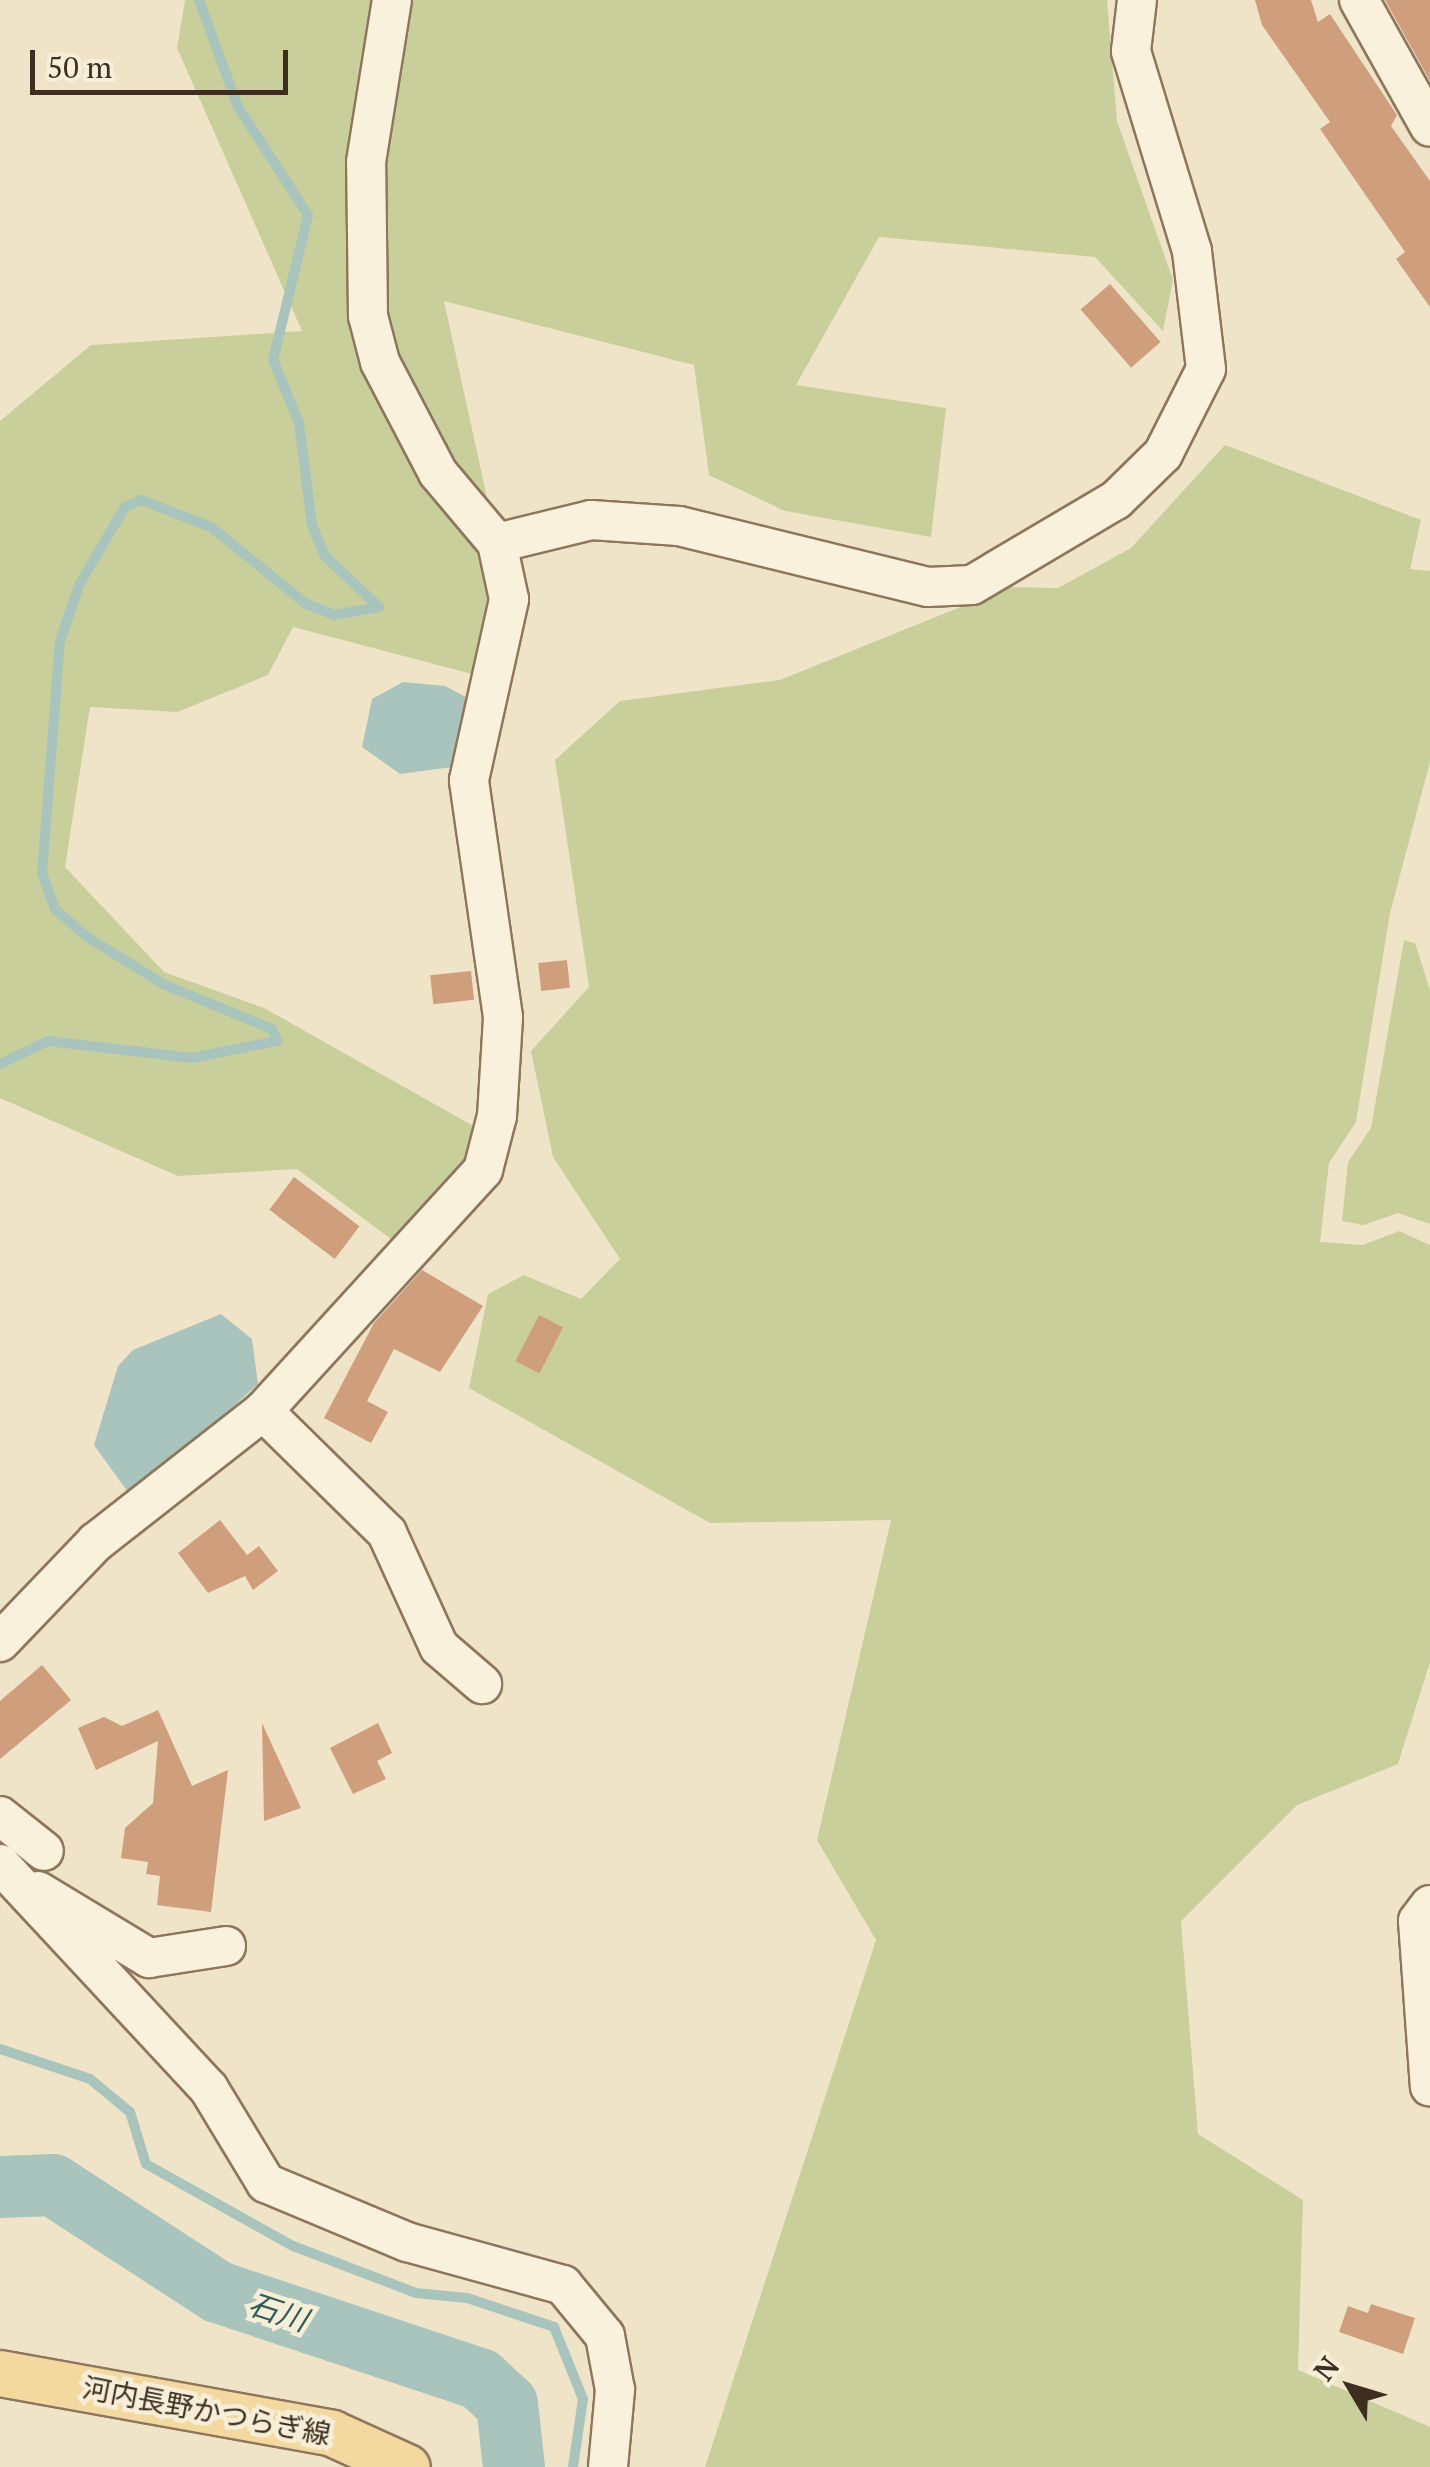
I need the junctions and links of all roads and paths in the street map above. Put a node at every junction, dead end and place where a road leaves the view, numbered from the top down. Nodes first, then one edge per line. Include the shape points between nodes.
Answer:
1 (392, 0) edge
2 (1137, 0) edge
3 (1359, 0) edge
4 (1430, 127) edge
5 (498, 543) junction
6 (263, 1412) junction
7 (0, 1642) edge
8 (482, 1684) dead end
9 (0, 1816) edge
10 (44, 1851) dead end
11 (9, 1874) edge
12 (1430, 1905) edge
13 (226, 1946) dead end
14 (1430, 2087) edge
15 (0, 2373) edge
16 (407, 2467) edge
17 (608, 2467) edge

1 - 5 street via 366,162 368,316 380,362 438,473
2 - 5 street via 1132,50 1192,251 1206,369 1163,454 1076,532 996,578 928,587 679,526 590,520
3 - 4 street
5 - 6 street via 508,599 504,642 469,780 503,1017 497,1116 483,1170
6 - 7 street via 96,1542
6 - 8 street via 386,1532 439,1647
9 - 10 street
11 - 13 street via 148,1958
11 - 17 street via 208,2089 266,2183 408,2242 562,2285 606,2336 615,2390
12 - 14 street via 1418,1921
15 - 16 main road, 河内長野かつらぎ線 via 332,2434

